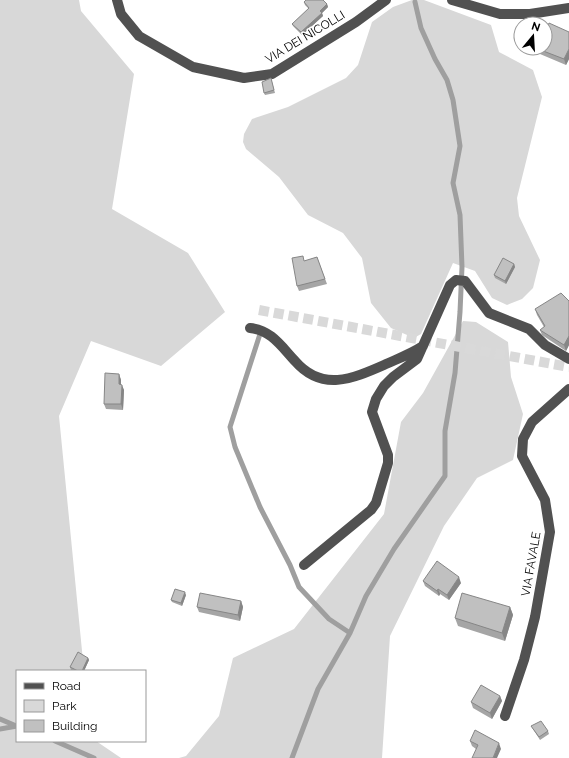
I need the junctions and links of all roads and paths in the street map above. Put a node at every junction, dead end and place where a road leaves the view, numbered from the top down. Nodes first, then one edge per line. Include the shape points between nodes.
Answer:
1 (117, 0) edge
2 (386, 0) edge
3 (452, 0) edge
4 (569, 8) edge
5 (250, 328) dead end
6 (423, 346) junction
7 (569, 359) edge
8 (569, 388) edge
9 (304, 565) dead end
10 (505, 716) dead end

1 - 2 street, VIA DEI NICOLLI via 122,14 139,36 193,66 244,78 272,74 356,22
3 - 4 street via 500,14 530,14
5 - 6 street via 261,329 272,335 308,373 327,380 340,381 360,375
6 - 7 street via 450,285 456,280 465,281 489,313 530,328 545,345
6 - 9 street via 417,359 393,376 384,386 372,412 388,455 376,503 371,510
8 - 10 street, VIA FAVALE via 532,422 523,439 522,456 545,500 550,532 533,624

